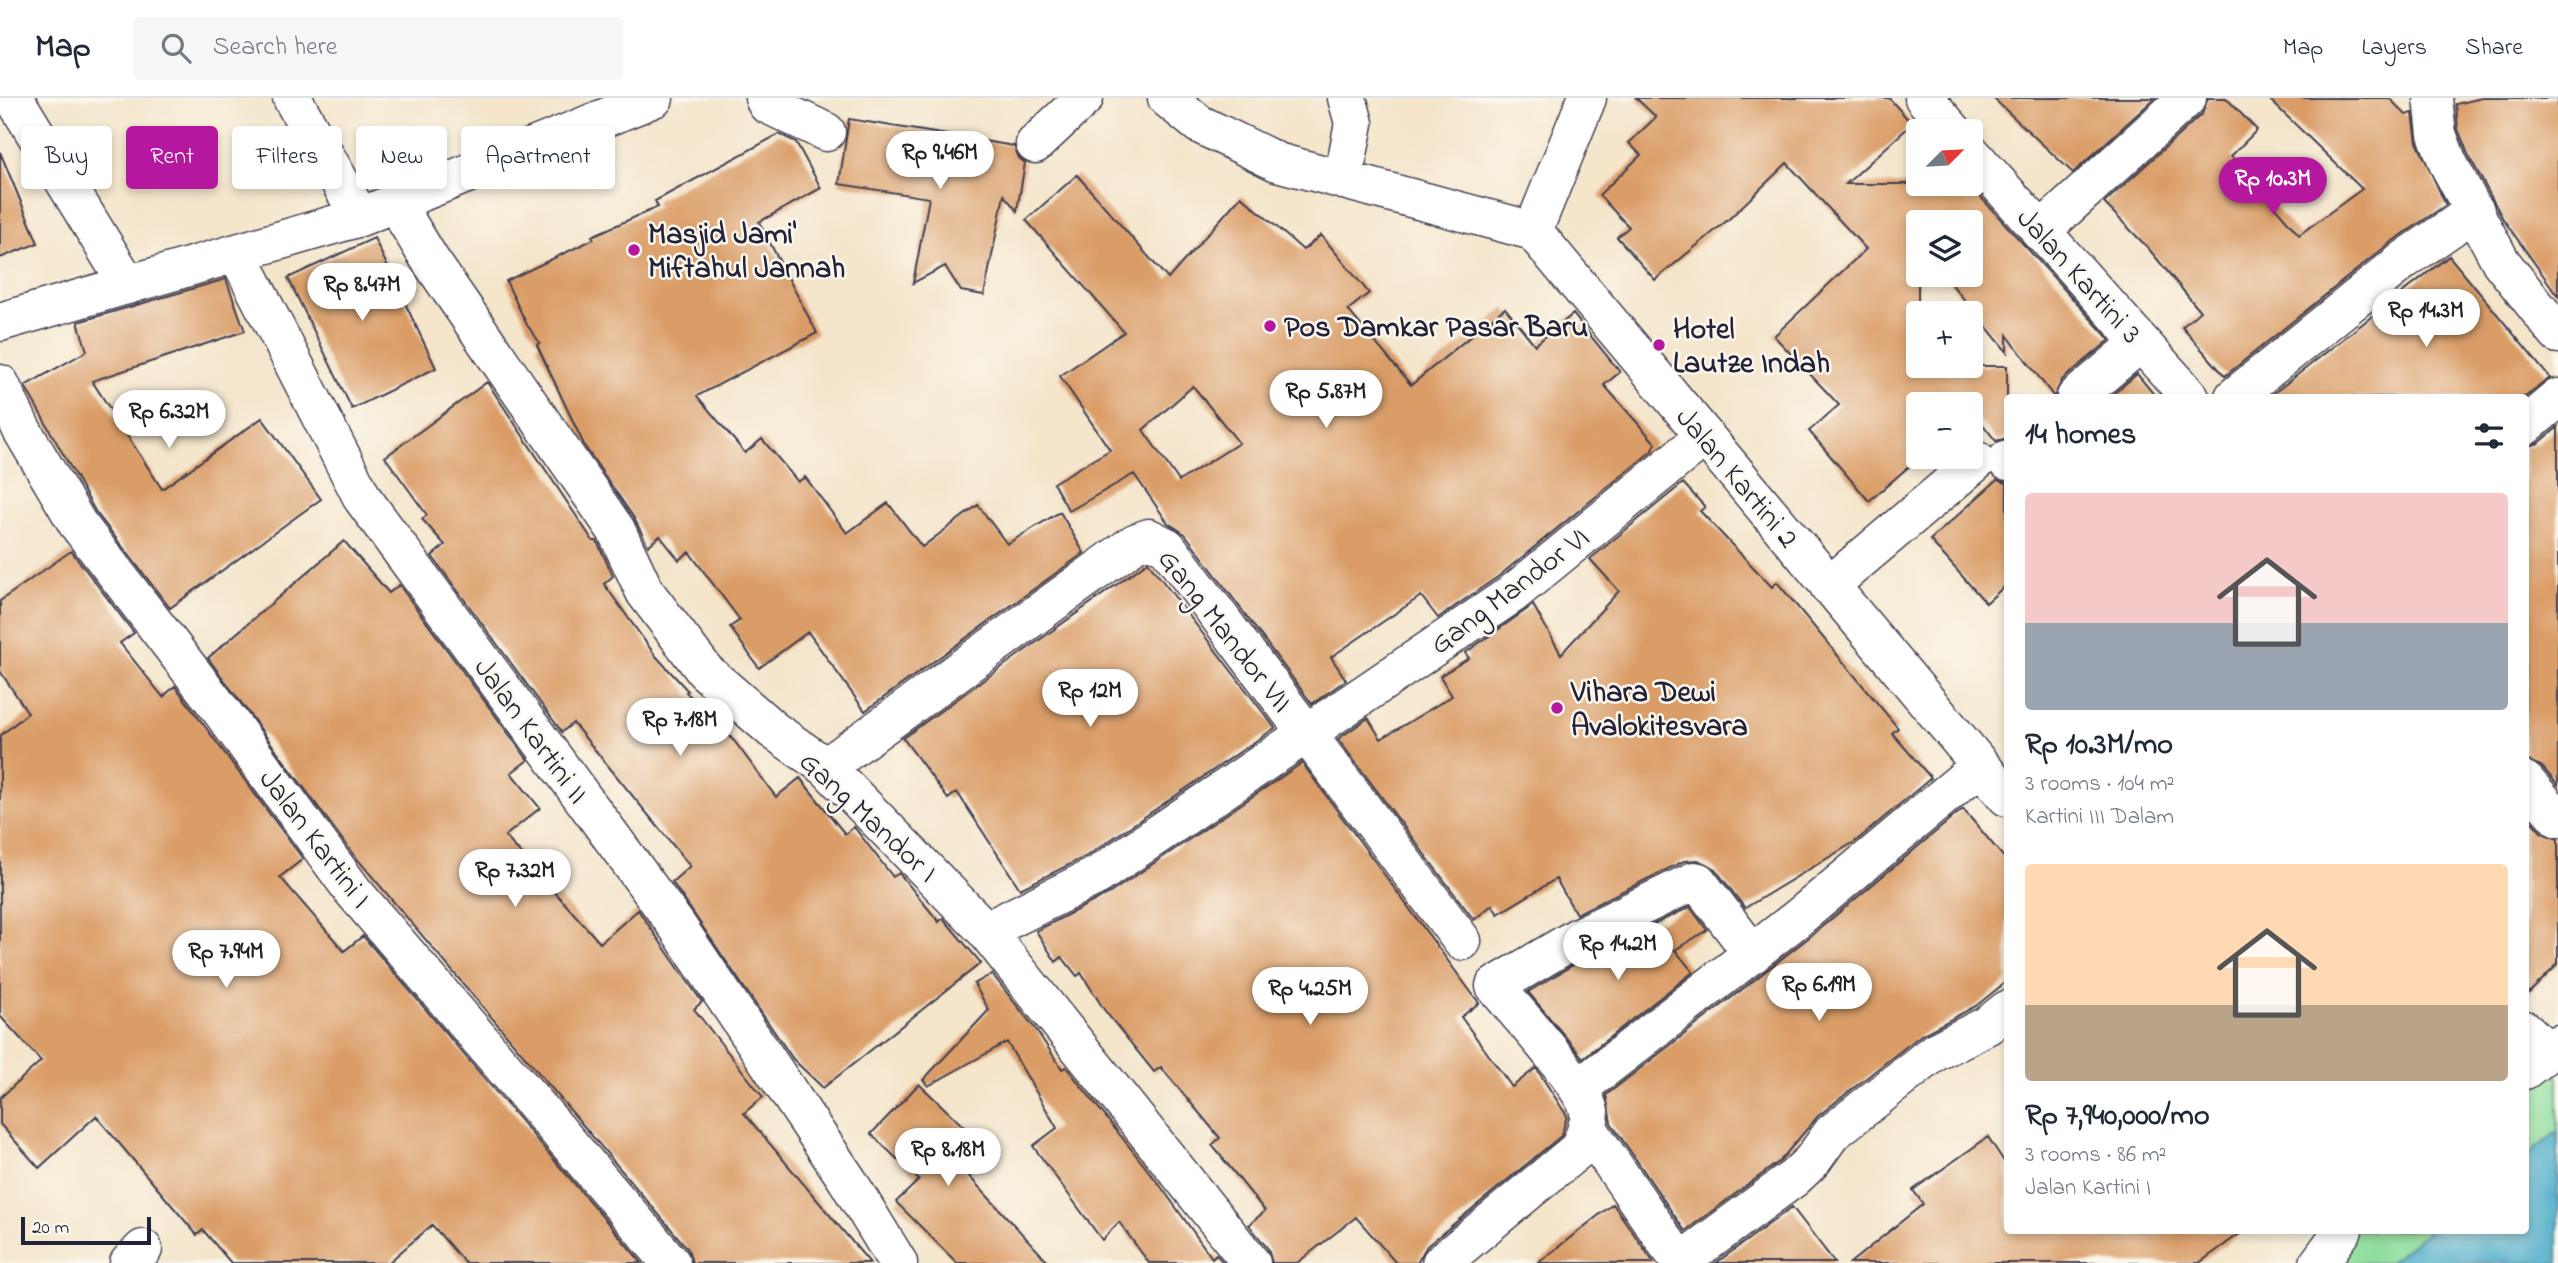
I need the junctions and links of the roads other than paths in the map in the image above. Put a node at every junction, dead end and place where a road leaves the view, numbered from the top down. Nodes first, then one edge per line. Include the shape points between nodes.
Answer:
1 (14, 98) edge
2 (292, 98) edge
3 (654, 98) edge
4 (764, 98) edge
5 (1084, 98) edge
6 (1167, 98) edge
7 (1347, 98) edge
8 (1587, 98) edge
9 (1924, 98) edge
10 (2187, 98) edge
11 (2434, 98) edge
12 (607, 107) edge
13 (1942, 119) edge
14 (826, 132) dead end
15 (1035, 144) dead end
16 (1983, 167) edge
17 (1343, 180) junction
18 (396, 204) junction
19 (2475, 211) junction
20 (360, 218) junction
21 (1533, 231) junction
22 (2040, 232) junction
23 (237, 253) junction
24 (128, 285) junction
25 (0, 322) edge
26 (2558, 334) edge
27 (2140, 343) junction
28 (0, 384) edge
29 (2080, 394) edge
30 (2187, 394) edge
31 (2238, 394) edge
32 (2558, 398) edge
33 (2529, 423) edge
34 (1704, 437) junction
35 (1997, 461) edge
36 (1829, 586) junction
37 (1306, 733) junction
38 (826, 766) junction
39 (1980, 766) junction
40 (2529, 785) edge
41 (2004, 794) edge
42 (2558, 818) edge
43 (986, 931) junction
44 (1462, 941) dead end
45 (1753, 954) junction
46 (2004, 1012) edge
47 (1578, 1089) junction
48 (1587, 1127) junction
49 (2340, 1234) edge
50 (671, 1263) edge
51 (898, 1263) edge
52 (1251, 1263) edge
53 (1441, 1263) edge
54 (2319, 1263) edge

1 - 24 street
2 - 20 street
3 - 12 street
4 - 14 street via 767,104
5 - 15 street
6 - 17 street via 1199,124 1277,162
7 - 17 street via 1353,123
8 - 21 street
9 - 13 street
10 - 22 street
11 - 19 street via 2437,134
12 - 18 street
16 - 22 street, Jalan Kartini 3
17 - 21 street
18 - 20 street
18 - 38 street, Gang Mandor I via 616,530 645,592 705,671 773,730
19 - 26 street via 2501,262
19 - 31 street via 2404,260
20 - 23 street
21 - 34 street, Jalan Kartini 2
22 - 27 street, Jalan Kartini 3
23 - 24 street
23 - 51 street, Jalan Kartini II via 363,499 677,926
24 - 25 street
27 - 29 street
27 - 30 street, Jalan Kartini 3
28 - 50 street, Jalan Kartini I via 77,523 353,891
32 - 33 street
34 - 36 street, Jalan Kartini 2
34 - 37 street, Gang Mandor VI via 1512,594
35 - 36 street
36 - 39 street, Jalan Kartini 2
37 - 38 street, Gang Mandor VII via 1167,547 1149,538 1135,543
37 - 43 street, Gang Mandor VI via 1098,875
37 - 44 street, Gang Mandor VII
38 - 43 street, Gang Mandor I
39 - 41 street, Jalan Kartini 2
39 - 45 street
40 - 42 street
43 - 52 street, Gang Mandor I
45 - 47 street
45 - 47 street via 1698,882 1691,881 1578,937 1495,986
46 - 48 street via 1935,1052 1832,1133 1794,1178 1687,1257 1676,1255 1668,1245
47 - 48 street via 1589,1112
48 - 53 street via 1579,1149
49 - 54 street

